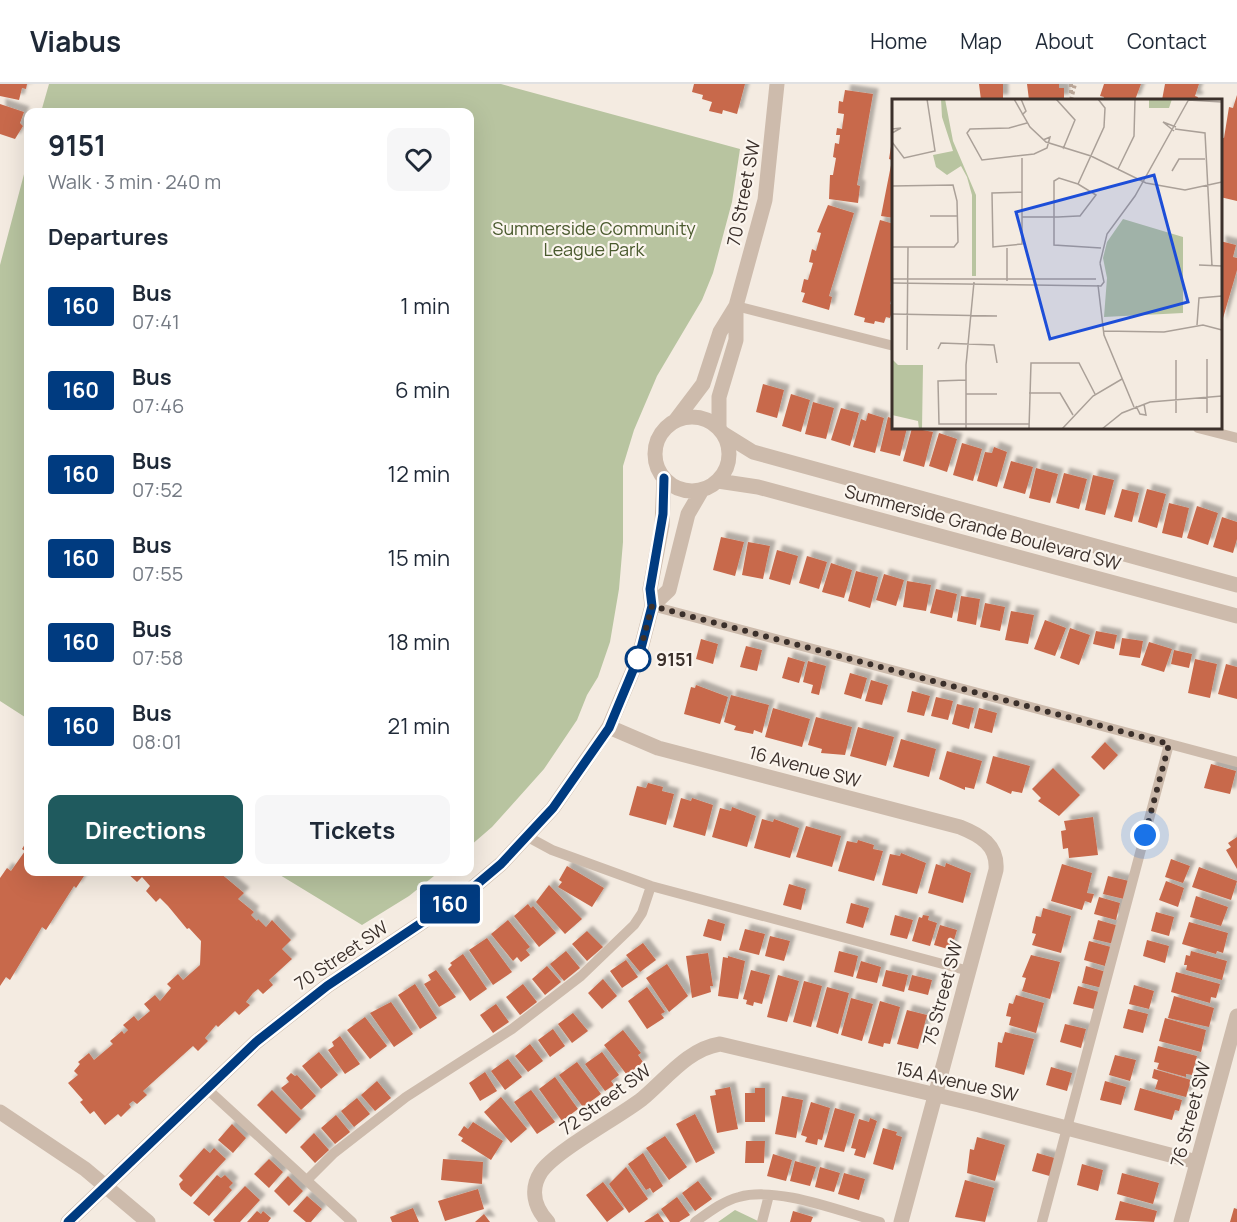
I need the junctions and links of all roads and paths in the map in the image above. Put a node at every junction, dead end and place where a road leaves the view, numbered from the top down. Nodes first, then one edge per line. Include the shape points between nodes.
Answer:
1 (777, 84) edge
2 (1073, 84) edge
3 (1071, 99) edge
4 (736, 306) junction
5 (892, 345) edge
6 (675, 422) junction
7 (1202, 429) edge
8 (722, 431) junction
9 (1237, 438) edge
10 (664, 478) junction
11 (718, 481) junction
12 (702, 490) junction
13 (1237, 585) edge
14 (652, 606) junction
15 (1237, 616) edge
16 (609, 728) junction
17 (1169, 744) junction
18 (1237, 762) edge
19 (528, 837) junction
20 (989, 845) joint
21 (651, 886) junction
22 (969, 971) junction
23 (1237, 1016) edge
24 (1234, 1042) edge
25 (708, 1046) joint
26 (206, 1088) junction
27 (935, 1095) junction
28 (0, 1112) edge
29 (1068, 1127) junction
30 (1197, 1162) junction
31 (307, 1180) junction
32 (106, 1185) junction
33 (770, 1195) junction
34 (68, 1222) edge
35 (147, 1222) edge
36 (352, 1222) edge
37 (548, 1222) edge
38 (696, 1222) edge
39 (762, 1222) edge
40 (880, 1222) edge
41 (901, 1222) edge
42 (1042, 1222) edge
43 (1181, 1222) edge

1 - 4 street, 70 Street SW via 765,200
2 - 3 path
4 - 5 lane
4 - 6 street, 70 Street SW via 720,332 703,384
4 - 8 street, 70 Street SW via 736,340 719,397
6 - 8 street via 693,416
6 - 10 street via 661,433 654,452 658,471
7 - 9 lane
8 - 11 street via 730,454
8 - 13 street, Summerside Grande Boulevard SW via 753,452
10 - 12 street via 684,491
10 - 14 street, 70 Street SW via 663,514 650,589
11 - 12 street
11 - 15 street, Summerside Grande Boulevard SW via 758,487
12 - 14 street, 70 Street SW via 688,514 669,590
14 - 16 street, 70 Street SW via 632,678
14 - 17 lane
16 - 19 street, 70 Street SW via 574,781
16 - 20 street, 16 Avenue SW via 658,748 960,827
17 - 18 lane
17 - 29 lane
19 - 21 lane via 552,850
19 - 26 street, 70 Street SW via 469,891 288,1015
20 - 22 street, 75 Street SW via 997,860 996,870
21 - 22 lane
21 - 31 lane via 634,925 581,976 512,1029 406,1097 334,1153
22 - 27 street, 75 Street SW
23 - 24 street, 76 Street SW
24 - 30 street, 76 Street SW
25 - 27 street, 15A Avenue SW via 733,1046
25 - 37 street, 72 Street SW via 640,1100 547,1165 534,1189 537,1207
26 - 31 lane
26 - 32 street, 70 Street SW
27 - 29 street, 15A Avenue SW
27 - 41 street, 75 Street SW
28 - 32 street
29 - 30 street, 15A Avenue SW
29 - 42 lane
30 - 43 street, 76 Street SW
31 - 36 lane
32 - 34 street, 70 Street SW
32 - 35 street
33 - 38 lane via 728,1201
33 - 39 lane
33 - 40 lane

